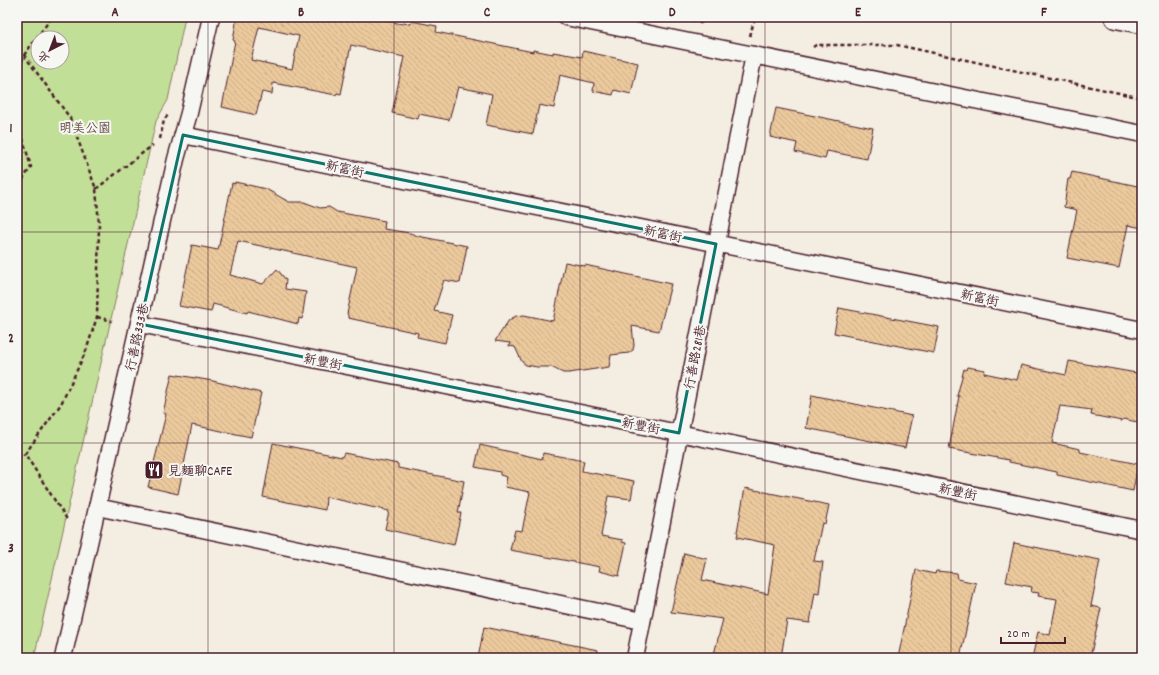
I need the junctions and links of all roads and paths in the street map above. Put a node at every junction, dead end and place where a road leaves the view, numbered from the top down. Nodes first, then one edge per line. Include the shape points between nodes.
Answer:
1 (52, 17) edge
2 (211, 17) edge
3 (566, 17) edge
4 (685, 17) edge
5 (755, 17) edge
6 (1116, 17) edge
7 (1142, 22) edge
8 (704, 30) dead end
9 (749, 39) dead end
10 (811, 48) dead end
11 (24, 55) junction
12 (754, 56) junction
13 (17, 75) edge
14 (1142, 98) edge
15 (17, 118) edge
16 (1142, 134) edge
17 (183, 135) junction
18 (153, 145) dead end
19 (17, 188) edge
20 (96, 189) junction
21 (716, 244) junction
22 (97, 317) junction
23 (112, 322) dead end
24 (140, 324) junction
25 (1142, 330) edge
26 (679, 433) junction
27 (25, 454) junction
28 (17, 458) edge
29 (97, 507) junction
30 (68, 521) dead end
31 (1142, 530) edge
32 (642, 621) junction
33 (63, 658) edge
34 (635, 658) edge

1 - 11 path
2 - 17 street, 行善路333巷
3 - 12 street
4 - 8 path via 702,23
5 - 9 path
6 - 7 main road
10 - 14 path via 816,45 897,45
11 - 13 path
11 - 20 path via 70,118
12 - 16 street
12 - 21 street, 行善路281巷
15 - 19 path via 31,167
17 - 21 street, 新富街
17 - 24 street, 行善路333巷
18 - 20 path
20 - 22 path via 99,224
21 - 25 street, 新富街
21 - 26 street, 行善路281巷
22 - 23 path
22 - 27 path via 86,351 61,404
24 - 26 street, 新豐街
24 - 29 street, 行善路333巷
26 - 31 street, 新豐街
26 - 32 street, 行善路281巷
27 - 28 path
27 - 30 path
29 - 32 street
29 - 33 street, 行善路333巷
32 - 34 street, 行善路281巷

